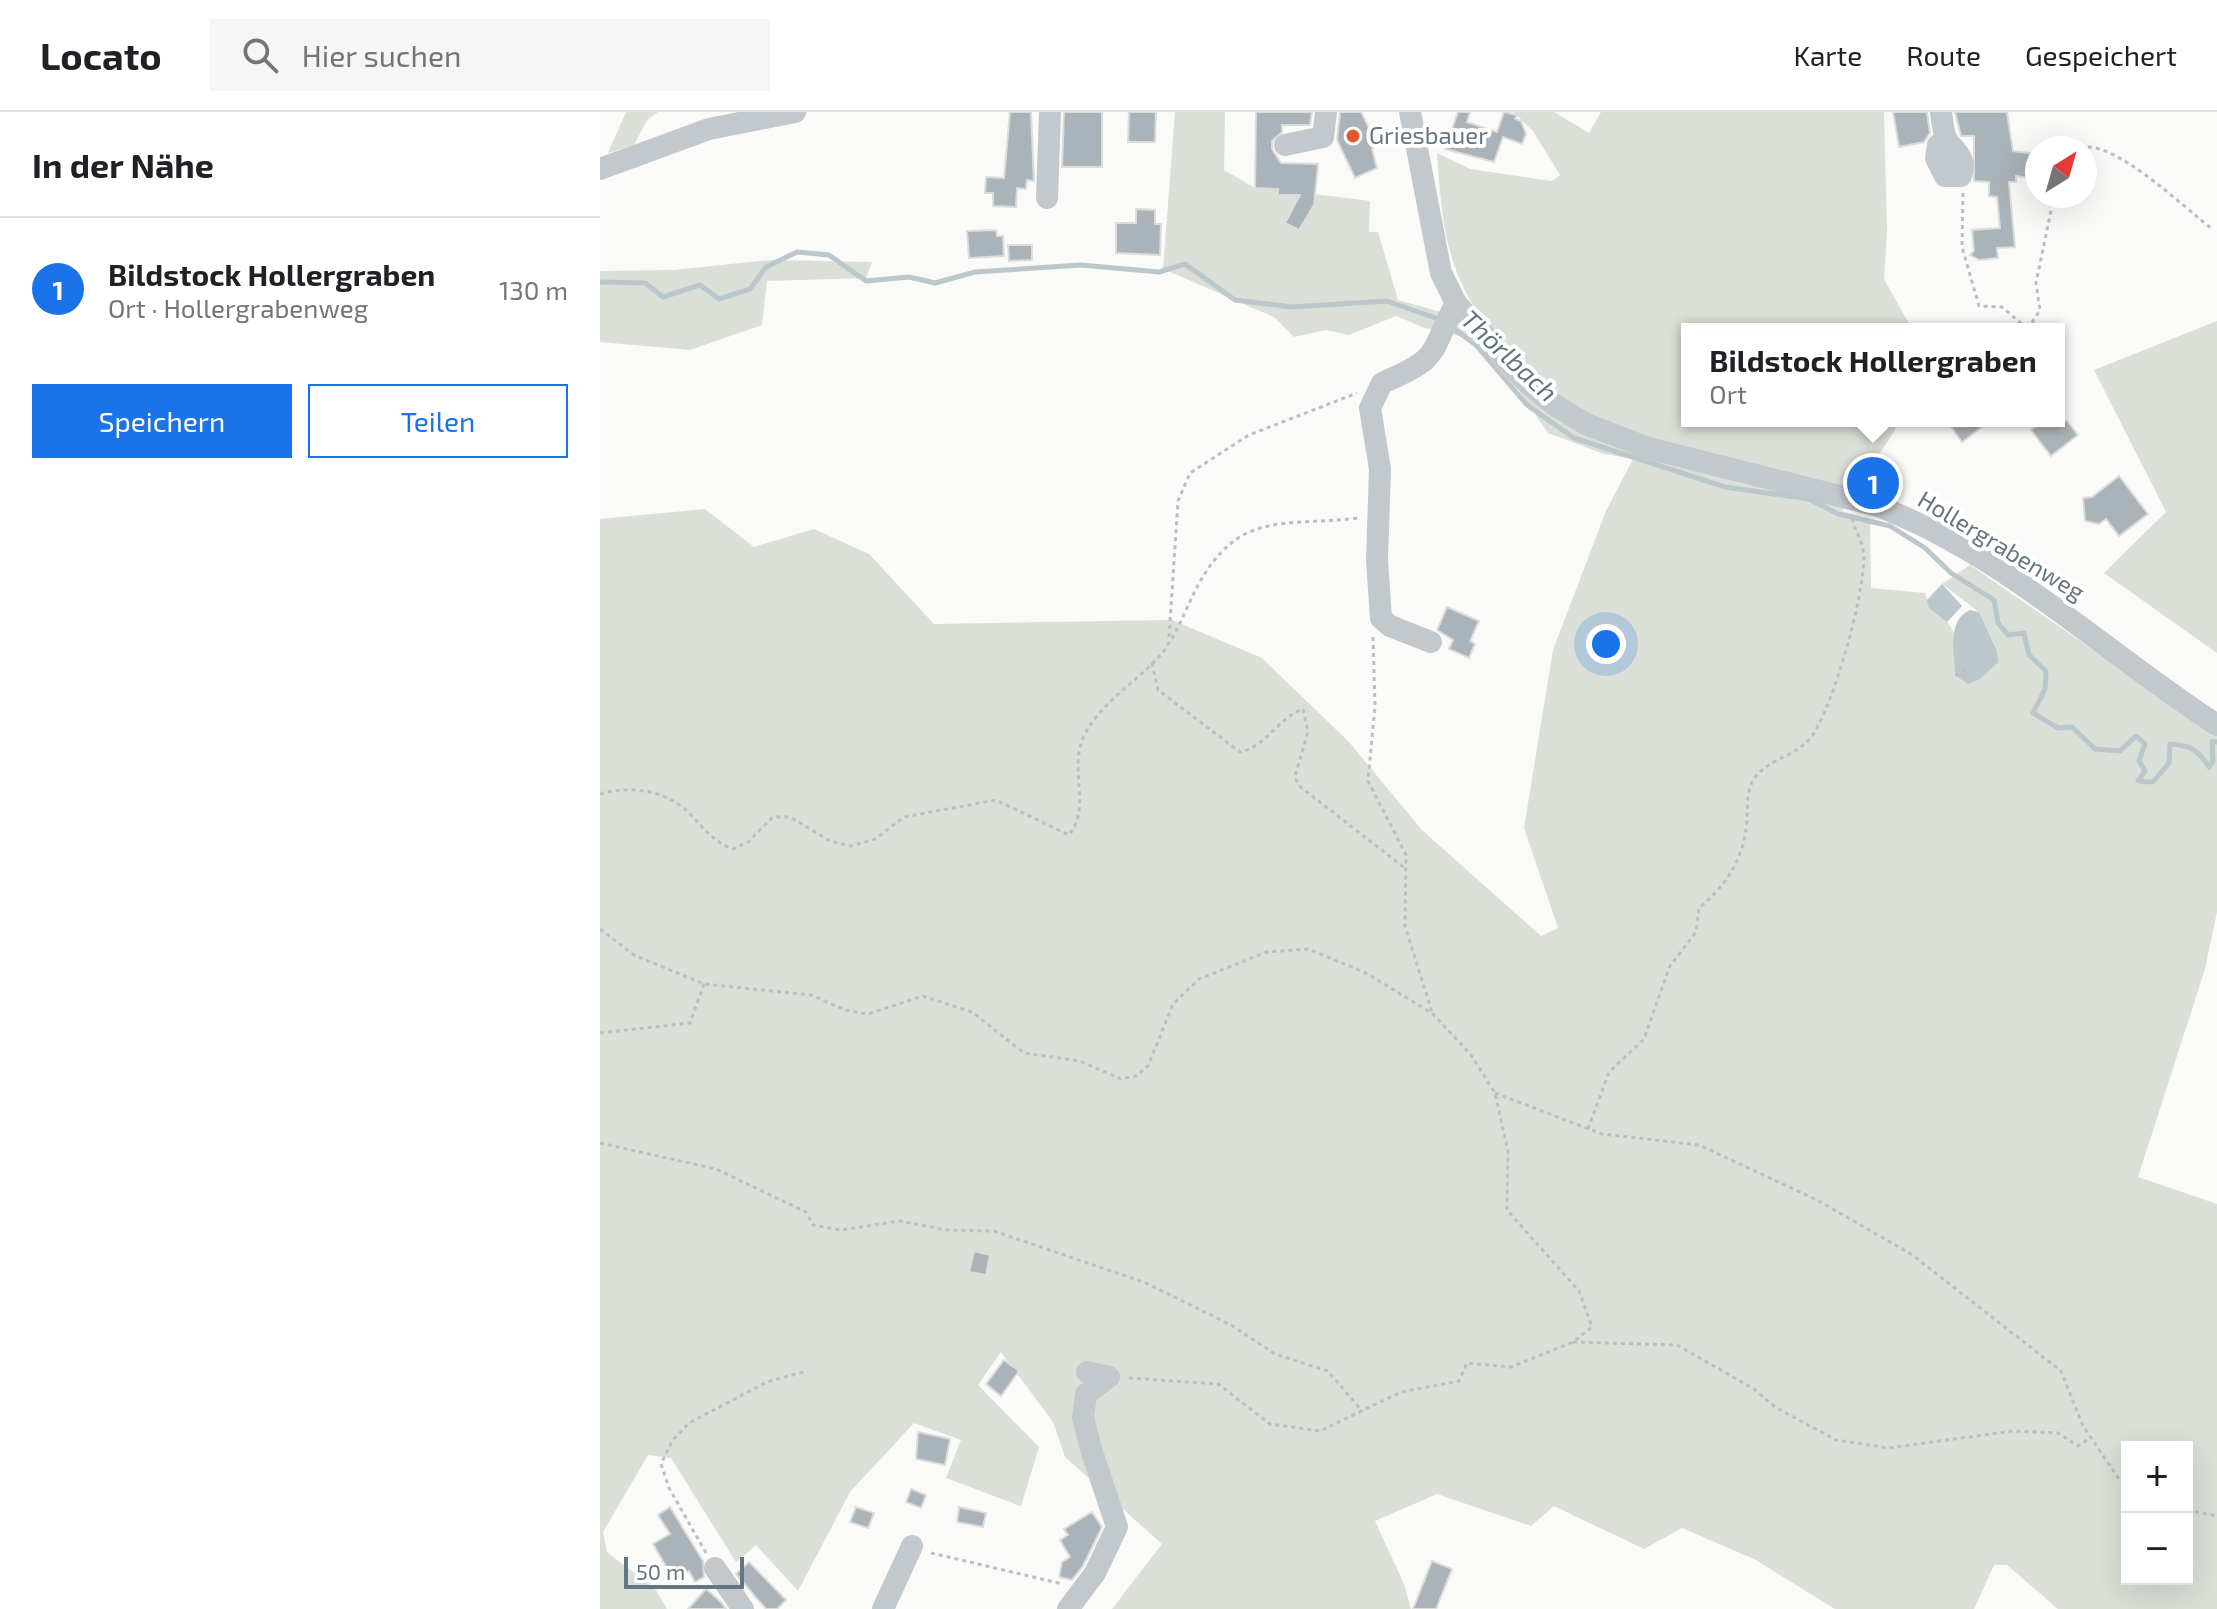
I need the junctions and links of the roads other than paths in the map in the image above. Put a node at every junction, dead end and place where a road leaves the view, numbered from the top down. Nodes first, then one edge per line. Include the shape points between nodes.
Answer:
1 (795, 112) edge
2 (1050, 112) edge
3 (1326, 112) edge
4 (1410, 112) edge
5 (1941, 112) edge
6 (1946, 138) dead end
7 (1285, 145) dead end
8 (600, 169) edge
9 (1047, 198) dead end
10 (1450, 316) junction
11 (1431, 642) dead end
12 (2217, 725) edge
13 (1098, 1375) road end
14 (912, 1546) road end
15 (715, 1568) road end
16 (743, 1609) edge
17 (883, 1609) edge
18 (1068, 1609) edge

1 - 8 street via 709,129
2 - 9 street
3 - 7 street via 1323,137
4 - 10 street, Hollergrabenweg
5 - 6 street
10 - 11 street via 1437,348 1419,367 1382,383 1370,408 1380,469 1381,618
10 - 12 street, Hollergrabenweg via 1553,404 1586,424 1648,448 1910,518 2068,617
13 - 18 street via 1086,1394 1083,1417 1117,1527 1095,1573
14 - 17 street
15 - 16 street

